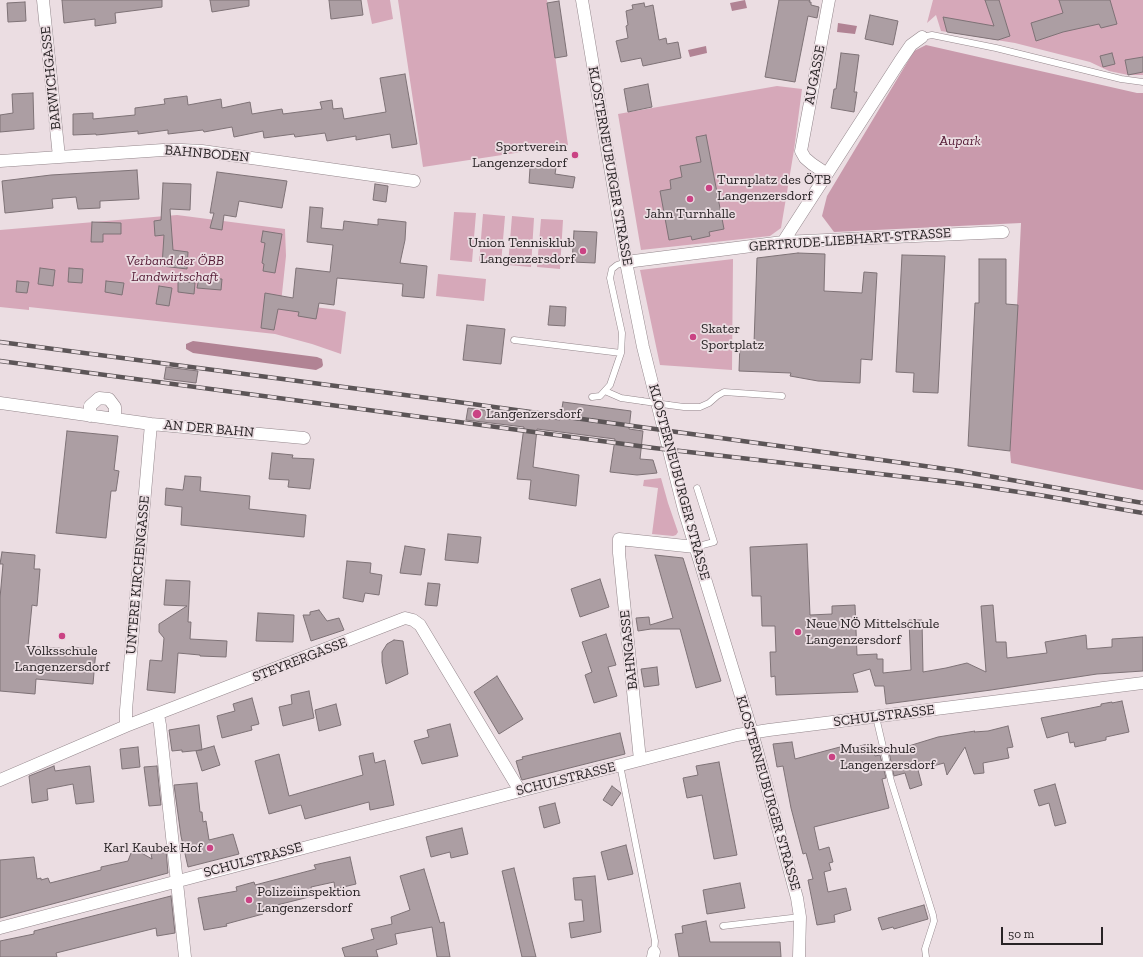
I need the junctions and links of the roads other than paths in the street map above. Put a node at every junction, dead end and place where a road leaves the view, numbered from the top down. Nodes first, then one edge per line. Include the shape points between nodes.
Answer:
1 (43, 0) edge
2 (582, 0) edge
3 (830, 0) edge
4 (922, 37) joint
5 (1143, 82) edge
6 (59, 157) junction
7 (0, 161) edge
8 (827, 174) junction
9 (414, 181) dead end
10 (1003, 232) dead end
11 (783, 242) junction
12 (626, 262) junction
13 (514, 340) dead end
14 (621, 353) junction
15 (606, 391) junction
16 (782, 396) dead end
17 (592, 397) dead end
18 (0, 403) edge
19 (90, 416) junction
20 (115, 419) junction
21 (151, 424) junction
22 (304, 438) dead end
23 (697, 488) dead end
24 (695, 547) junction
25 (1143, 683) edge
26 (158, 715) junction
27 (876, 717) junction
28 (126, 726) junction
29 (752, 732) junction
30 (640, 760) junction
31 (620, 766) junction
32 (0, 780) edge
33 (520, 791) junction
34 (176, 880) junction
35 (800, 917) junction
36 (723, 926) dead end
37 (0, 928) edge
38 (654, 954) edge
39 (185, 957) edge
40 (799, 957) edge
41 (926, 957) edge

1 - 6 street, BARWICHGASSE
2 - 12 street, KLOSTERNEUBURGER STRASSE
3 - 8 street, AUGASSE via 801,151 805,158
4 - 5 lane via 932,35 996,48 1120,79
4 - 8 street via 911,45
6 - 7 street, BAHNBODEN
6 - 9 street, BAHNBODEN via 163,150 202,151
8 - 11 street
10 - 11 street, GERTRUDE-LIEBHART-STRASSE
11 - 12 street, GERTRUDE-LIEBHART-STRASSE
12 - 14 lane via 617,264 612,269 610,278 622,333
12 - 24 street, KLOSTERNEUBURGER STRASSE via 643,347
13 - 14 lane
14 - 15 lane
15 - 16 lane, bridge via 621,398 684,407 709,403 724,392
15 - 17 lane
18 - 19 street, AN DER BAHN
19 - 20 street, AN DER BAHN
19 - 20 street via 90,406 99,398 109,399 115,407
20 - 21 street, AN DER BAHN
21 - 22 street, AN DER BAHN
21 - 28 street, UNTERE KIRCHENGASSE
23 - 24 lane via 714,542
24 - 29 street, KLOSTERNEUBURGER STRASSE
24 - 30 street, BAHNGASSE via 618,539
25 - 27 street, SCHULSTRASSE
26 - 28 street, STEYRERGASSE
26 - 33 street, STEYRERGASSE via 405,618 420,626
26 - 34 street
27 - 29 street, SCHULSTRASSE
27 - 41 lane via 891,781 933,915 934,921 925,949
28 - 32 street, STEYRERGASSE
29 - 30 street, SCHULSTRASSE
29 - 35 street, KLOSTERNEUBURGER STRASSE
30 - 31 street, SCHULSTRASSE
31 - 33 street, SCHULSTRASSE
31 - 38 lane via 656,940
33 - 34 street, SCHULSTRASSE
34 - 37 street, SCHULSTRASSE
34 - 39 street
35 - 36 lane
35 - 40 street, KLOSTERNEUBURGER STRASSE

